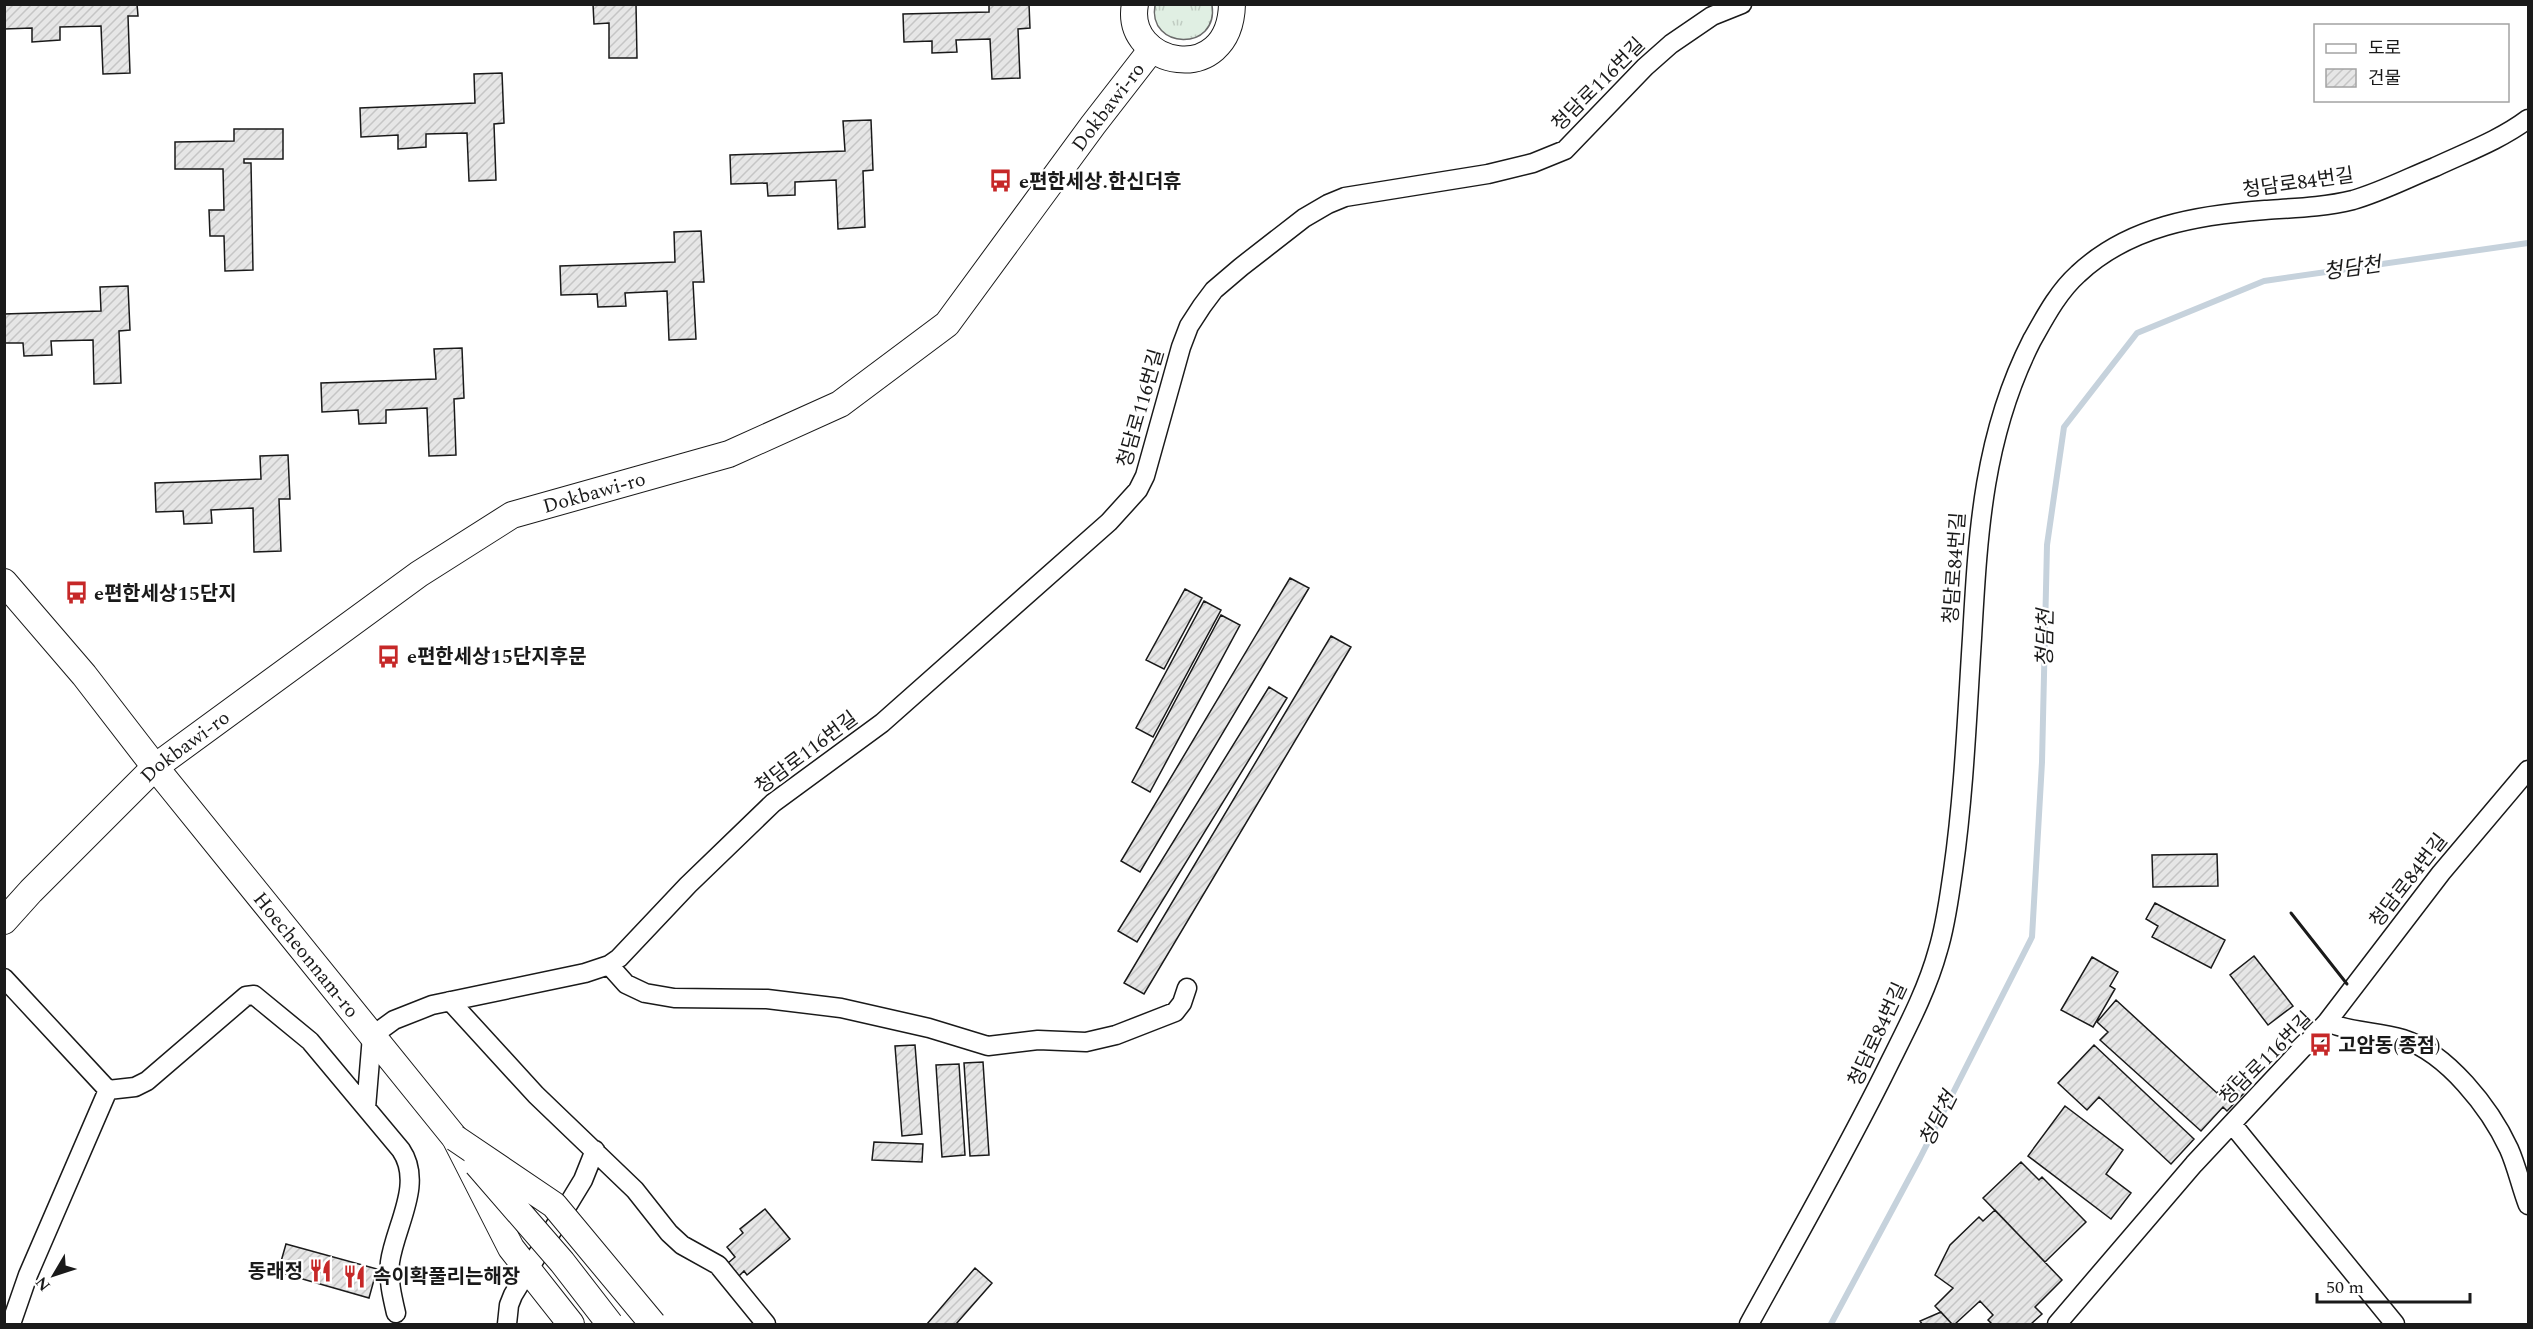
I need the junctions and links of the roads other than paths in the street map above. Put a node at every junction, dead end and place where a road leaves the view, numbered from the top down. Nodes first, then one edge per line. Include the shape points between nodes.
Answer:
1 (1135, 4) edge
2 (1233, 4) edge
3 (1742, 4) edge
4 (1152, 49) junction
5 (2529, 119) edge
6 (4, 582) edge
7 (155, 767) junction
8 (2529, 770) edge
9 (4, 921) edge
10 (609, 965) junction
11 (4, 978) edge
12 (1187, 988) dead end
13 (450, 1001) junction
14 (2328, 1022) junction
15 (372, 1036) junction
16 (108, 1090) junction
17 (366, 1108) junction
18 (2232, 1124) junction
19 (455, 1138) junction
20 (595, 1150) junction
21 (2529, 1205) edge
22 (396, 1312) dead end
23 (11, 1324) edge
24 (507, 1324) edge
25 (571, 1324) edge
26 (610, 1324) edge
27 (653, 1324) edge
28 (766, 1324) edge
29 (1749, 1324) edge
30 (2057, 1324) edge
31 (2395, 1324) edge

1 - 4 main road via 1136,24
2 - 4 main road via 1232,22 1215,50 1184,60
3 - 10 street, 청담로116번길 via 1712,16 1671,44 1565,150 1488,174 1346,197 1304,218 1240,267 1214,290 1189,326 1145,476 1125,505 882,723 773,803
4 - 7 main road, Dokbawi-ro via 947,324 840,404 729,454 512,515 418,574
5 - 29 street, 청담로84번길 via 2509,134 2352,200 2204,216 2159,226 2094,261 2077,275 2045,316 2006,399 1992,444 1980,513 1962,806 1937,957 1868,1105
6 - 7 main road, Hoecheonnam-ro via 84,675
7 - 9 main road, Dokbawi-ro
7 - 15 main road, Hoecheonnam-ro
8 - 14 street, 청담로84번길 via 2441,873
10 - 12 street via 626,984 645,993 674,998 767,999 841,1008 988,1046 1031,1040 1098,1040 1174,1012
10 - 13 street, 청담로116번길
11 - 16 street
13 - 15 street, 청담로116번길 via 410,1012
13 - 20 street via 536,1095
14 - 18 street, 청담로116번길
14 - 21 street, 청담로116번길 via 2344,1029 2404,1039 2439,1058 2488,1115 2508,1147
15 - 17 street
15 - 19 main road, Hoecheonnam-ro
16 - 17 street via 135,1088 147,1081 251,994 310,1041
16 - 23 street via 28,1275
17 - 22 street via 400,1150 411,1173 390,1261
18 - 30 street, 청담로116번길
18 - 31 street, 청담로116번길
19 - 25 main road via 511,1248
19 - 26 main road, Hoecheonnam-ro, bridge
19 - 27 main road, bridge via 554,1205
20 - 24 street via 583,1180 513,1295
20 - 28 street via 682,1245 718,1265

